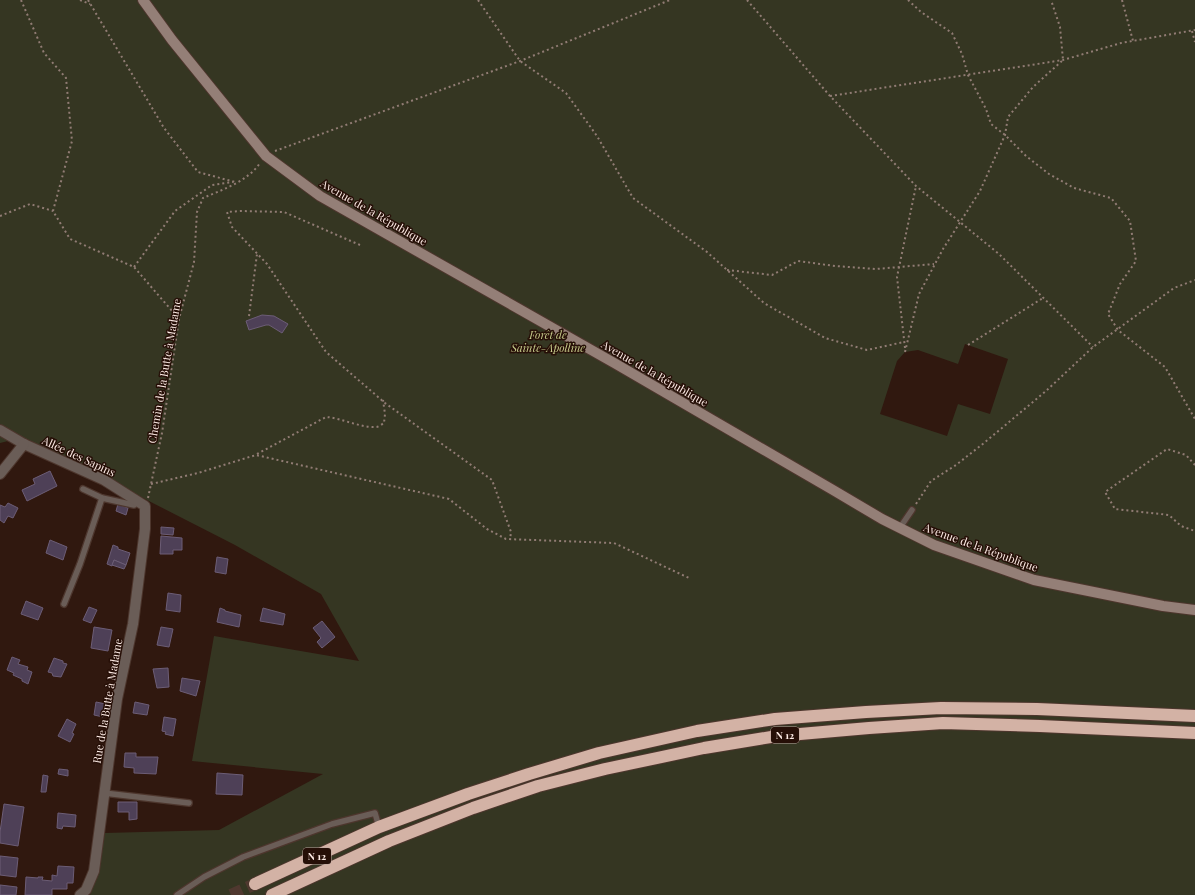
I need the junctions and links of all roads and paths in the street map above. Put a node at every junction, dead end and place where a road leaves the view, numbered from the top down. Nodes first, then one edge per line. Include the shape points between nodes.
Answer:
1 (21, 0) edge
2 (80, 0) edge
3 (88, 0) edge
4 (143, 0) edge
5 (478, 0) edge
6 (670, 0) edge
7 (747, 0) edge
8 (908, 0) edge
9 (1051, 0) edge
10 (1122, 0) edge
11 (90, 5) junction
12 (1193, 30) edge
13 (1133, 41) junction
14 (1195, 42) edge
15 (1063, 60) junction
16 (520, 61) junction
17 (968, 74) junction
18 (830, 96) junction
19 (1005, 135) junction
20 (266, 156) junction
21 (237, 182) junction
22 (916, 186) junction
23 (53, 210) junction
24 (0, 216) edge
25 (959, 222) junction
26 (360, 245) dead end
27 (258, 254) junction
28 (934, 264) junction
29 (134, 267) junction
30 (899, 267) junction
31 (726, 270) junction
32 (1195, 280) edge
33 (1043, 298) junction
34 (249, 316) dead end
35 (179, 318) junction
36 (1118, 330) junction
37 (904, 342) junction
38 (968, 345) dead end
39 (1093, 347) junction
40 (382, 400) junction
41 (1195, 418) edge
42 (0, 430) edge
43 (24, 444) junction
44 (256, 454) junction
45 (1195, 465) edge
46 (0, 474) edge
47 (151, 484) junction
48 (83, 489) dead end
49 (102, 498) junction
50 (136, 500) junction
51 (145, 506) junction
52 (912, 510) joint
53 (899, 529) junction
54 (1195, 531) edge
55 (510, 540) junction
56 (689, 578) dead end
57 (64, 604) dead end
58 (1195, 610) edge
59 (1195, 716) edge
60 (1195, 733) edge
61 (104, 793) junction
62 (189, 803) dead end
63 (379, 827) junction
64 (255, 884) tunnel mouth
65 (80, 895) edge
66 (177, 895) edge
67 (272, 895) edge

1 - 23 path via 44,53 66,78 72,140
2 - 11 path
3 - 11 path
4 - 20 main road, Avenue de la République
5 - 16 path
6 - 16 path
7 - 18 path
8 - 17 path via 952,33
9 - 15 path via 1060,27
10 - 13 path
11 - 21 path via 164,128 198,172
12 - 13 path
12 - 14 path
13 - 15 path
15 - 17 path
15 - 19 path via 1033,87 1008,118
16 - 20 path via 278,149
16 - 31 path via 566,93 597,136 633,198 707,252
17 - 18 path
17 - 19 path via 991,124
18 - 22 path
19 - 25 path via 980,191
19 - 36 path via 1048,174 1074,188 1111,198 1130,221 1136,261 1120,284 1108,314
20 - 21 path, Chemin de la Butte à Madame via 255,170
20 - 53 main road, Avenue de la République via 320,196
21 - 29 path via 212,185 176,210
21 - 35 path, Chemin de la Butte à Madame via 203,198 196,212 194,262
22 - 25 path
22 - 30 path
23 - 24 path via 30,204
23 - 29 path via 70,239
25 - 28 path
25 - 33 path via 998,254
26 - 27 path via 284,212 227,212 232,227
27 - 34 path
27 - 40 path via 326,352
28 - 30 path
28 - 37 path via 919,294 905,352
29 - 35 path
30 - 31 path via 869,269 798,261 772,275
30 - 37 path via 897,276
31 - 37 path via 764,303 825,338 867,350
32 - 36 path via 1174,288
33 - 38 path
33 - 39 path
35 - 47 path, Chemin de la Butte à Madame via 162,433
36 - 39 path
36 - 41 path via 1165,367
39 - 52 path via 1046,391 956,465 931,481
40 - 44 path via 384,423 377,427 326,418
40 - 55 path via 492,480 511,532
42 - 43 street, Allée des Sapins
43 - 46 street
43 - 50 street, Allée des Sapins via 104,480
44 - 47 path via 198,473
44 - 55 path via 449,498 487,529
45 - 54 path via 1186,455 1167,449 1106,492 1115,509 1169,515 1181,526
47 - 51 path, Chemin de la Butte à Madame
48 - 49 lane
49 - 50 lane via 134,505
49 - 57 lane
50 - 51 street, Allée des Sapins
51 - 61 street, Rue de la Butte à Madame via 145,529 133,624 117,699
52 - 53 lane
53 - 58 main road, Avenue de la République via 934,545 1034,580
55 - 56 path via 614,543
59 - 63 highway, N 12 via 1037,709 941,708 775,719 697,731 599,753 468,794
60 - 67 highway, N 12 via 944,723 777,736 704,748 538,786 388,841
61 - 62 lane
61 - 65 street, Rue de la Butte à Madame via 94,871 86,890
63 - 64 highway, N 12
63 - 66 lane via 375,813 332,824 243,857 204,877

